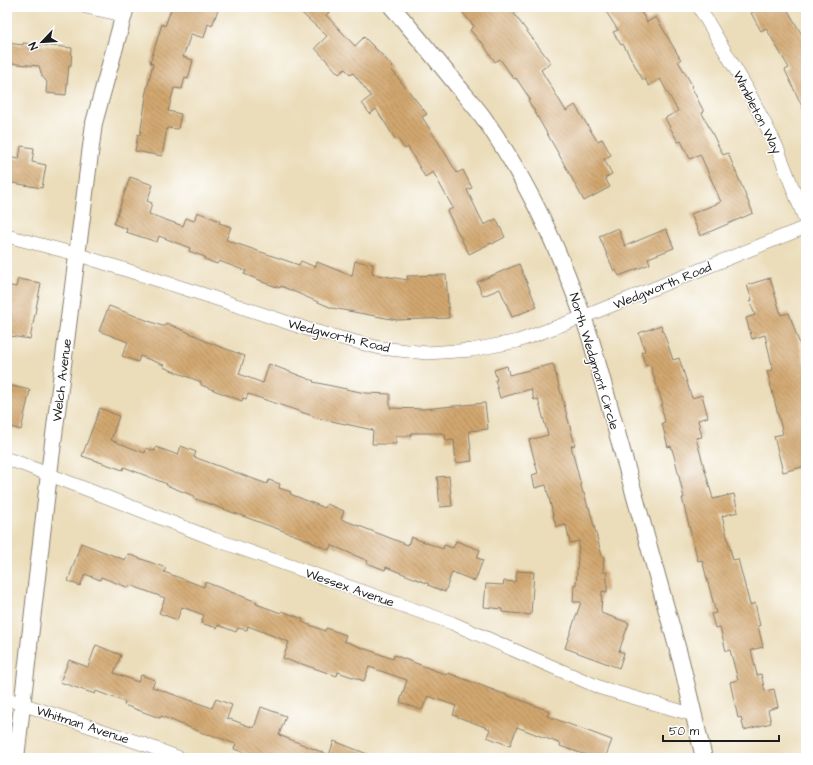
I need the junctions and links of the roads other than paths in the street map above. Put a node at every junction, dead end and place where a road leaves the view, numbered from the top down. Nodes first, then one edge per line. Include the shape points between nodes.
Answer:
1 (86, 7) edge
2 (392, 7) edge
3 (699, 7) edge
4 (125, 11) edge
5 (806, 222) edge
6 (806, 227) edge
7 (7, 236) edge
8 (76, 254) junction
9 (583, 317) junction
10 (7, 459) edge
11 (49, 474) junction
12 (7, 698) edge
13 (23, 704) junction
14 (694, 715) junction
15 (16, 758) edge
16 (180, 758) edge
17 (704, 758) edge

1 - 4 street
2 - 9 street, North Wedgmont Circle via 482,116 512,162 544,222
3 - 5 street, Wimbleton Way via 745,85 776,145
4 - 8 street, Welch Avenue via 94,123
6 - 9 street, Wedgworth Road
7 - 8 street, Wedgworth Road
8 - 9 street, Wedgworth Road via 310,330 380,348 427,353 472,350 518,340
8 - 11 street, Welch Avenue
9 - 14 street, North Wedgmont Circle
10 - 11 street, Wessex Avenue
11 - 13 street, Welch Avenue
11 - 14 street, Wessex Avenue via 214,539 452,623 601,688
12 - 13 street, Whitman Avenue
13 - 15 street, Welch Avenue
13 - 16 street, Whitman Avenue
14 - 17 street, North Wedgmont Circle

